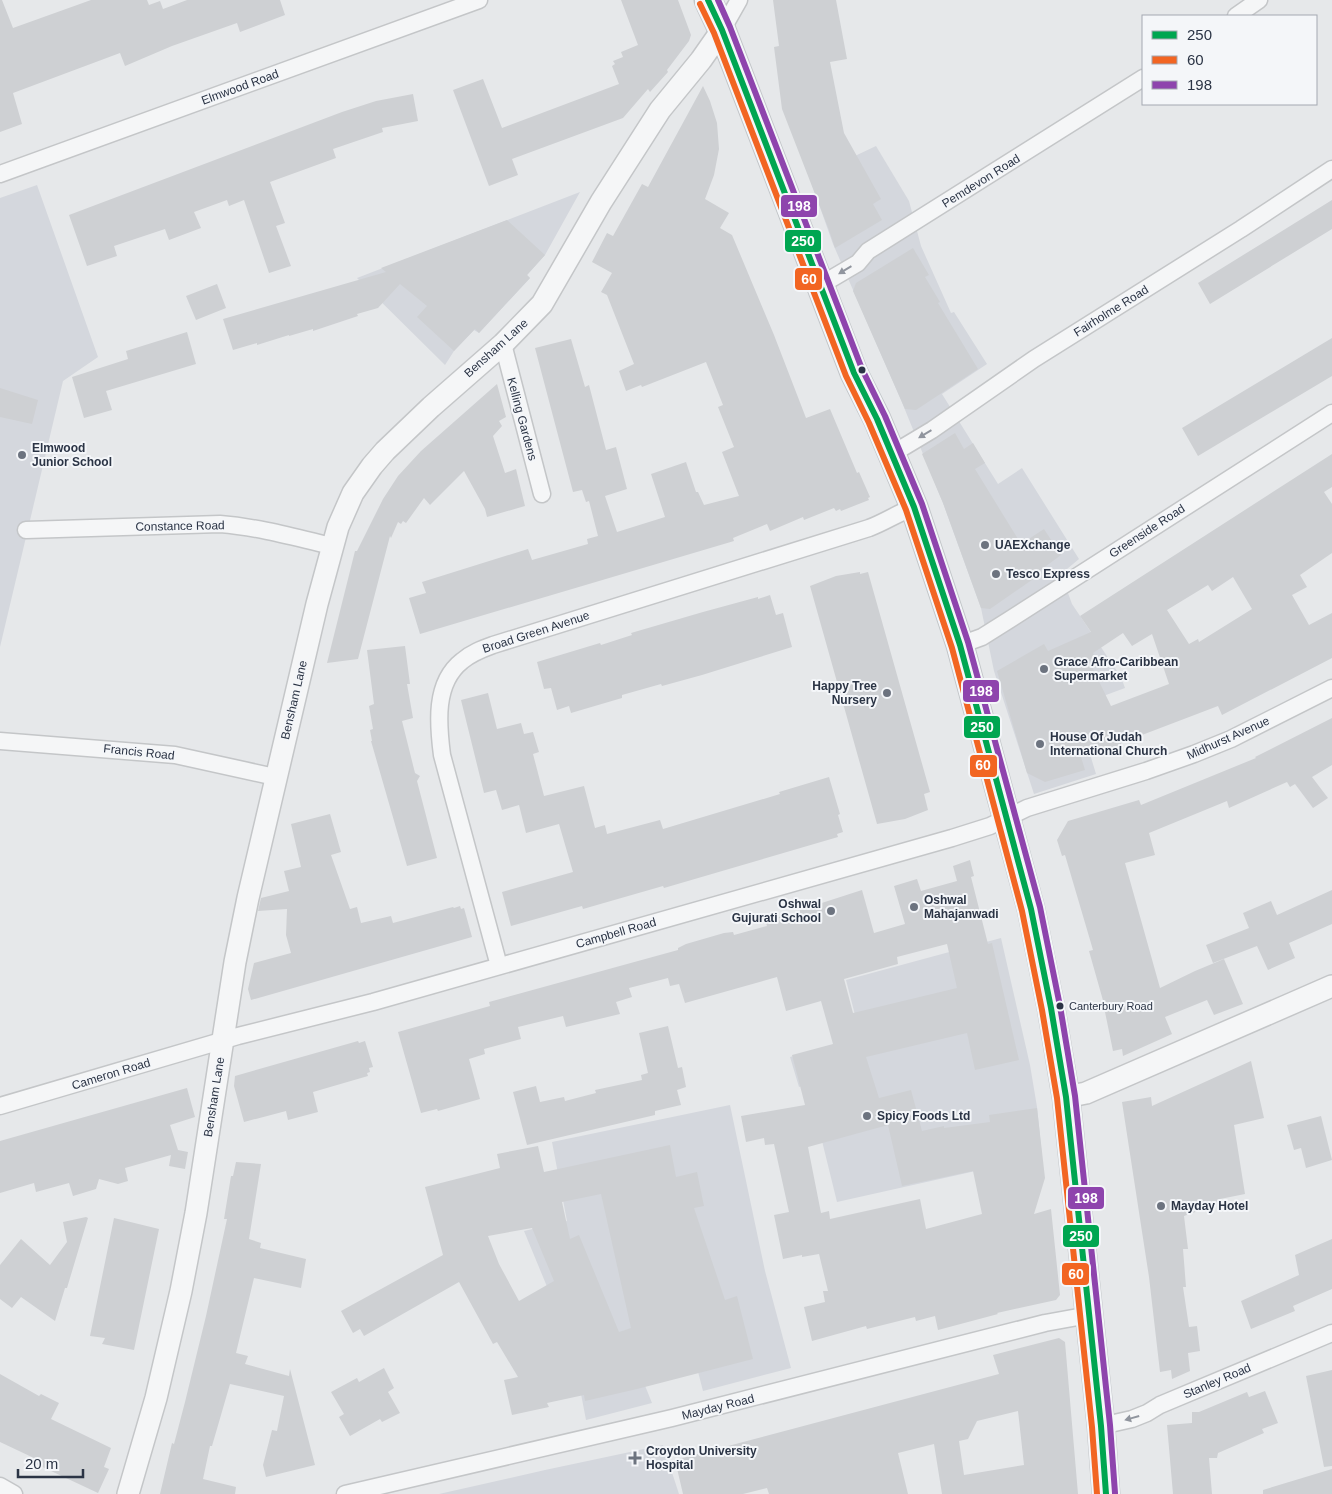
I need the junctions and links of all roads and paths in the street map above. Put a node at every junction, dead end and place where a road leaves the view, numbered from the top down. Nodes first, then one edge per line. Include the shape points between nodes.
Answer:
1 (479, 0) edge
2 (708, 0) edge
3 (739, 0) edge
4 (1259, 0) edge
5 (451, 5) edge
6 (1237, 15) edge
7 (722, 30) junction
8 (1142, 79) edge
9 (1332, 169) edge
10 (0, 174) edge
11 (819, 286) junction
12 (503, 344) junction
13 (1332, 412) edge
14 (892, 454) junction
15 (542, 494) dead end
16 (914, 507) junction
17 (26, 530) dead end
18 (332, 546) junction
19 (960, 646) junction
20 (1332, 688) edge
21 (0, 741) edge
22 (275, 777) junction
23 (1008, 817) junction
24 (499, 966) junction
25 (1332, 986) edge
26 (222, 1041) junction
27 (1066, 1097) junction
28 (0, 1106) edge
29 (1089, 1315) junction
30 (1332, 1333) edge
31 (1101, 1426) junction
32 (0, 1486) edge
33 (14, 1494) edge
34 (128, 1494) edge
35 (345, 1494) edge
36 (1106, 1494) edge

1 - 5 street, Elmwood Road
2 - 7 main road
3 - 7 street
4 - 6 street
5 - 10 street, Elmwood Road
7 - 11 main road
7 - 12 street, Bensham Lane via 660,110 601,202 542,304
8 -> 11 street, Pemdevon Road via 868,251 858,262
9 -> 14 street, Fairholme Road via 1034,359
11 - 14 main road via 854,373
12 - 15 street, Kelling Gardens
12 - 18 street, Bensham Lane via 385,450 345,509
13 - 19 street, Greenside Road via 982,637
14 - 16 main road
16 - 19 main road
16 - 24 street, Broad Green Avenue via 869,528 493,645 469,656 455,668 446,682 440,707 442,756
17 - 18 street, Constance Road via 220,524 272,531
18 - 22 street, Bensham Lane
19 - 23 main road
20 - 23 street, Midhurst Avenue via 1194,754
21 - 22 street, Francis Road via 175,755
22 - 26 street, Bensham Lane
23 - 24 street, Campbell Road via 952,838
23 - 27 main road via 1041,956
24 - 26 street, Campbell Road
25 - 27 street via 1086,1094
26 - 28 street, Cameron Road
26 - 34 street, Bensham Lane via 181,1291 156,1398
27 - 29 main road
29 - 31 main road
29 - 35 street, Mayday Road via 1045,1323 672,1418
30 -> 31 street, Stanley Road via 1147,1413
31 - 36 main road
32 - 33 street

